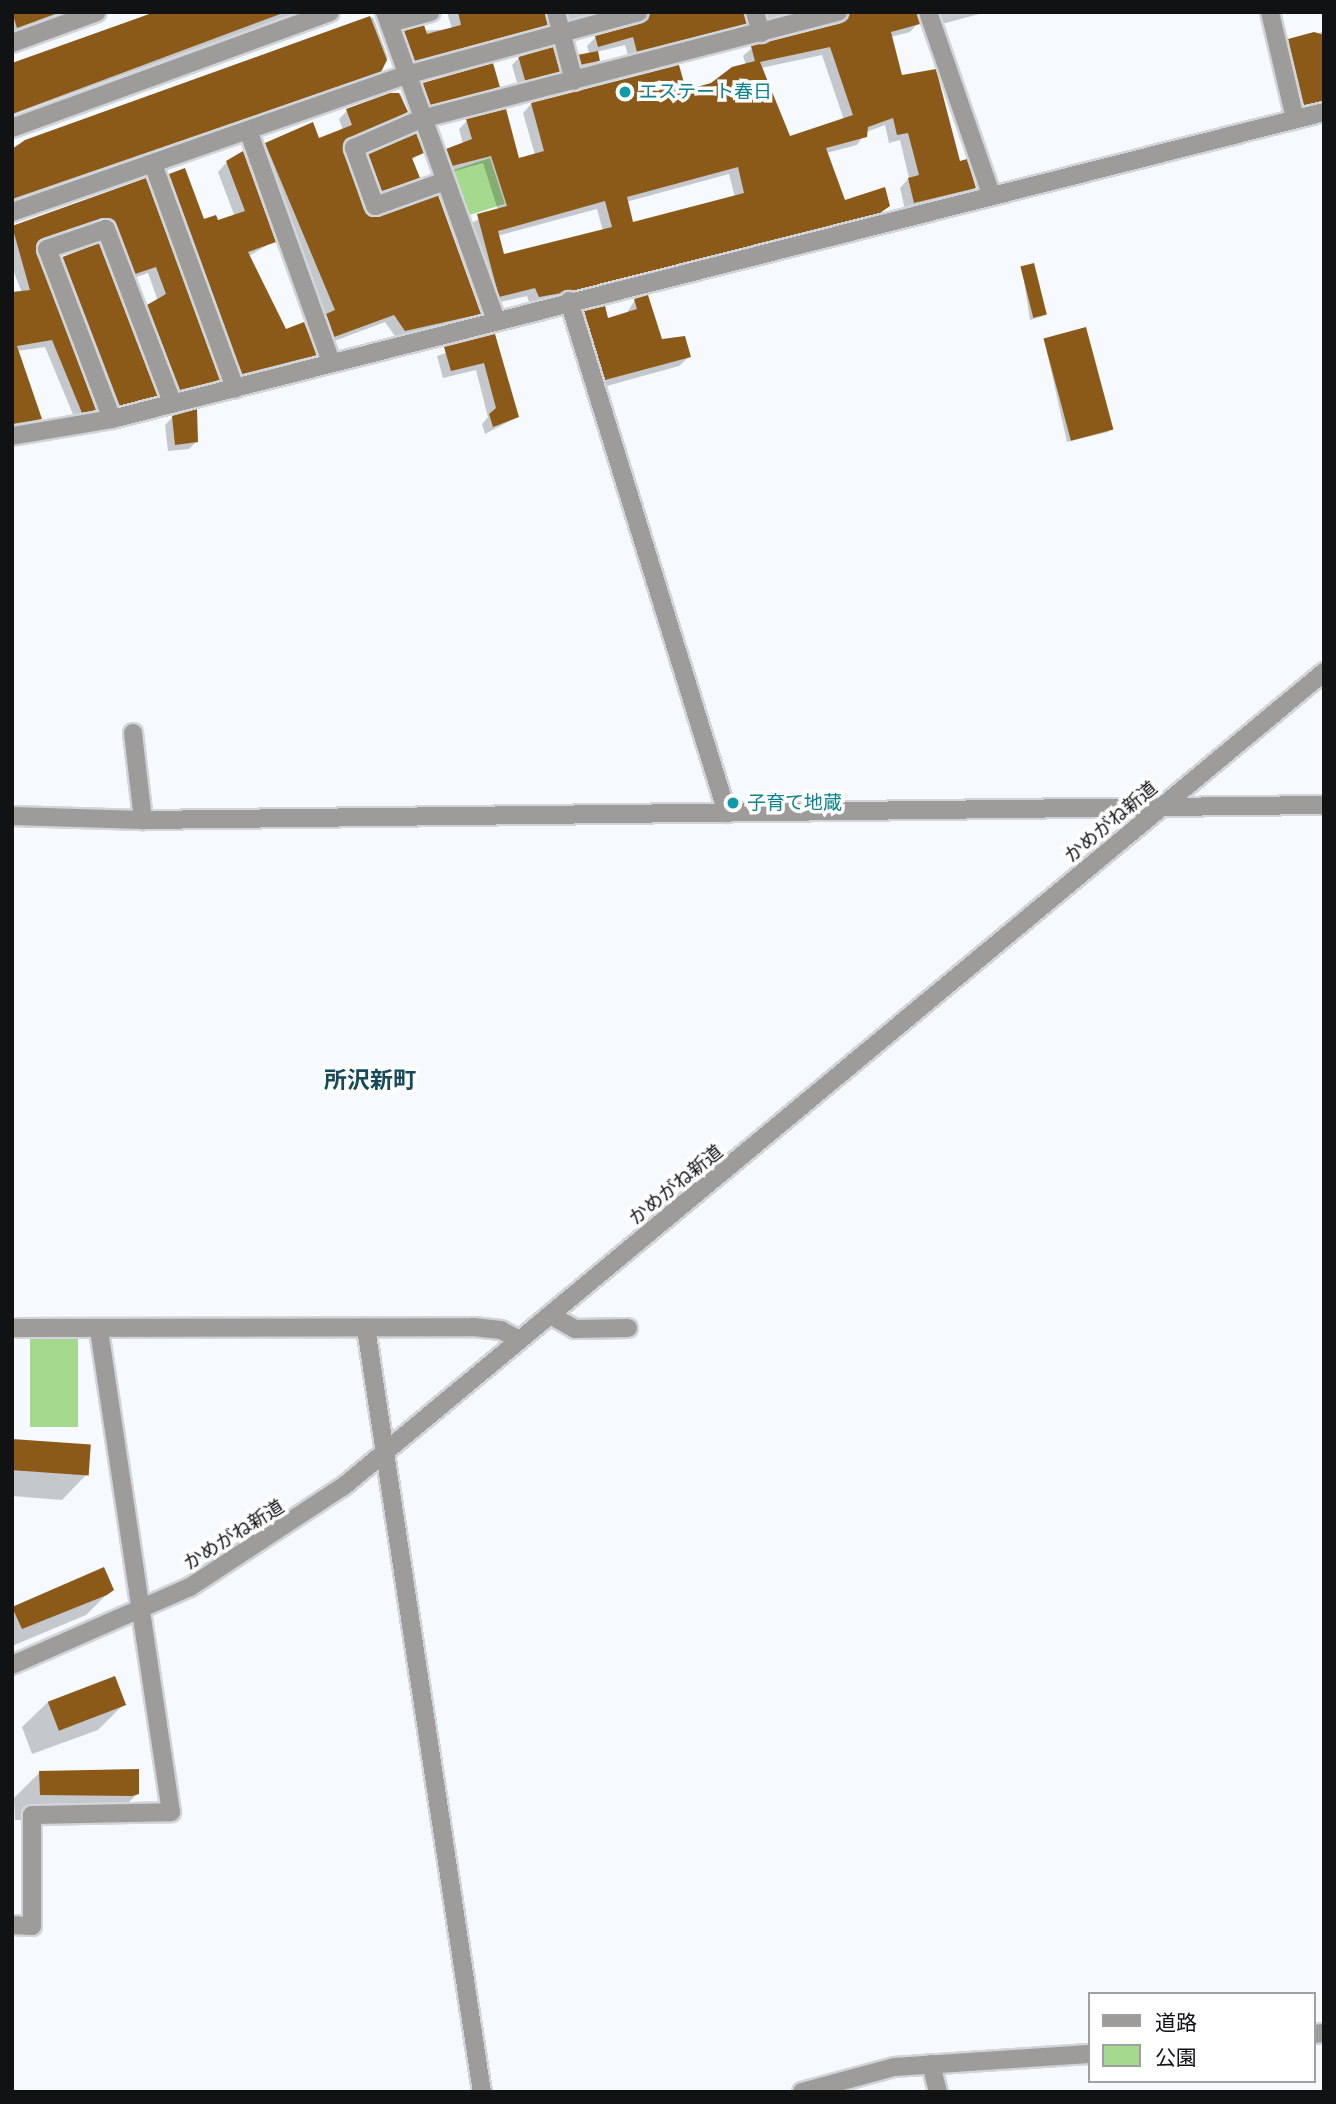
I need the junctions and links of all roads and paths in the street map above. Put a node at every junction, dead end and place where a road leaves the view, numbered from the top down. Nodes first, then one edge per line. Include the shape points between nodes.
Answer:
1 (97, 12) edge
2 (330, 12) edge
3 (431, 12) edge
4 (556, 12) edge
5 (639, 12) edge
6 (755, 12) edge
7 (839, 12) edge
8 (928, 12) edge
9 (1270, 12) edge
10 (387, 18) edge
11 (562, 32) junction
12 (761, 33) junction
13 (12, 43) edge
14 (406, 75) junction
15 (575, 80) junction
16 (1324, 112) edge
17 (421, 119) junction
18 (1296, 119) junction
19 (12, 128) edge
20 (248, 130) junction
21 (153, 164) junction
22 (445, 181) junction
23 (991, 194) junction
24 (12, 212) edge
25 (569, 300) junction
26 (496, 321) junction
27 (331, 362) junction
28 (235, 388) junction
29 (173, 404) junction
30 (112, 419) junction
31 (12, 436) edge
32 (1324, 672) edge
33 (133, 733) dead end
34 (1324, 805) edge
35 (1160, 809) junction
36 (727, 813) junction
37 (12, 816) edge
38 (143, 820) junction
39 (550, 1315) junction
40 (12, 1328) edge
41 (366, 1328) junction
42 (628, 1328) dead end
43 (99, 1330) junction
44 (519, 1340) junction
45 (383, 1455) junction
46 (142, 1613) junction
47 (12, 1665) edge
48 (12, 1925) edge
49 (1088, 2054) edge
50 (931, 2064) junction
51 (482, 2092) edge
52 (802, 2092) edge
53 (937, 2092) edge

1 - 13 street
2 - 19 street
3 - 10 street
4 - 11 street
5 - 11 street
6 - 12 street
7 - 12 street
8 - 23 street
9 - 18 street
10 - 14 street
11 - 14 street
11 - 15 street
12 - 15 street
14 - 17 street
14 - 20 street
15 - 17 street
16 - 18 street
17 - 22 street
17 - 22 street via 354,148 376,206
18 - 23 street
20 - 21 street
20 - 27 street
21 - 24 street
21 - 28 street
22 - 26 street
23 - 25 street
25 - 26 street
25 - 36 street
26 - 27 street
27 - 28 street
28 - 29 street
29 - 30 street
29 - 30 street via 106,229 47,249
30 - 31 street
32 - 35 street, かめがね新道
33 - 38 street
34 - 35 street
35 - 36 street
35 - 39 street, かめがね新道
36 - 38 street
37 - 38 street
39 - 42 street via 575,1329
39 - 44 street, かめがね新道
40 - 43 street
41 - 43 street
41 - 44 street via 472,1327 501,1330
41 - 45 street
43 - 46 street
44 - 45 street, かめがね新道
45 - 46 street, かめがね新道 via 273,1537
45 - 51 street
46 - 47 street, かめがね新道
46 - 48 street via 171,1812 32,1815 32,1926
49 - 50 street
50 - 52 street via 859,2074
50 - 53 street

